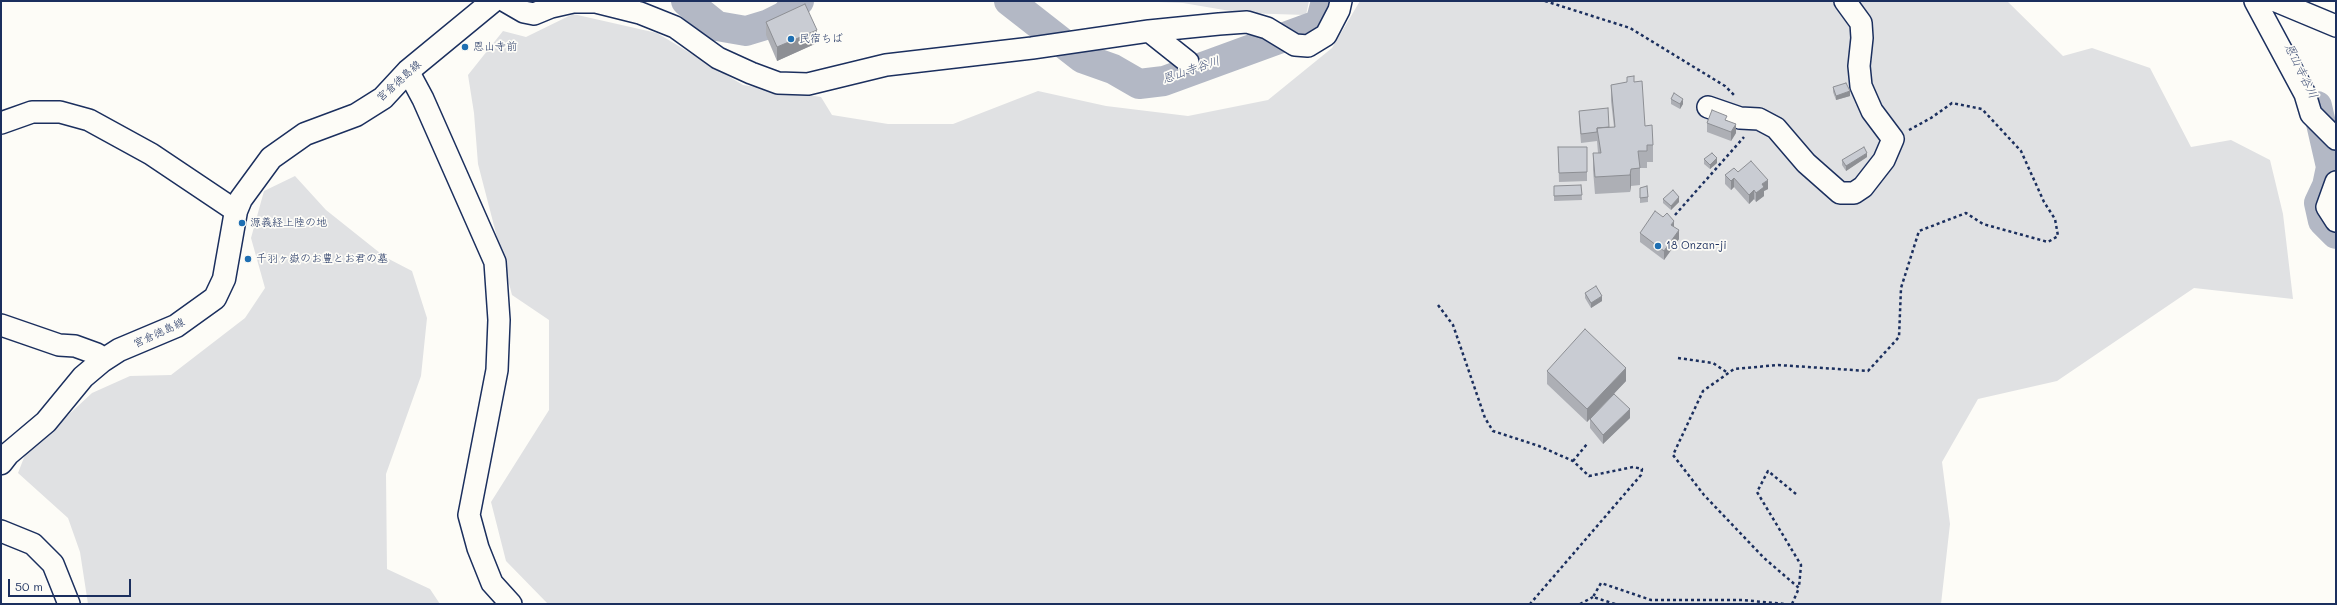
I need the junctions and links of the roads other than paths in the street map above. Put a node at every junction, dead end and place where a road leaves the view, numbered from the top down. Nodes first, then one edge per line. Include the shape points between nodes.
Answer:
1 (493, 1) edge
2 (505, 1) edge
3 (1341, 1) edge
4 (1845, 1) edge
5 (2263, 1) edge
6 (2336, 26) edge
7 (1149, 30) junction
8 (1188, 62) dead end
9 (408, 72) junction
10 (1708, 107) dead end
11 (1, 122) edge
12 (2336, 138) edge
13 (2336, 182) edge
14 (236, 212) junction
15 (2336, 221) edge
16 (1, 324) edge
17 (102, 361) junction
18 (1, 463) edge
19 (1, 531) edge
20 (69, 604) edge
21 (511, 604) edge

1 - 9 main road, 宮倉徳島線
2 - 7 street via 524,12 534,14 573,2 596,2 640,13 675,28 718,58 778,83 808,84 886,64 1032,48
3 - 7 street via 1326,35 1308,46 1294,44 1267,28 1247,22
4 - 10 street via 1861,22 1862,38 1858,66 1862,86 1872,111 1893,139 1884,160 1864,187 1854,193 1840,193 1806,163 1776,128 1759,119 1740,118
5 - 6 street
5 - 12 street via 2305,94 2311,114
7 - 8 street
9 - 14 main road, 宮倉徳島線 via 376,102 356,115 305,134 271,158 247,188
9 - 21 street via 440,136 495,262 499,320 497,370 469,515 478,548 492,583
11 - 14 street via 32,112 60,112 89,120 151,154
13 - 15 street via 2328,207
14 - 17 main road, 宮倉徳島線 via 224,279 215,298 176,326 119,350
16 - 17 street via 59,345 75,346 97,354
17 - 18 main road, 宮倉徳島線 via 83,378 46,422
19 - 20 street via 33,544 53,564

